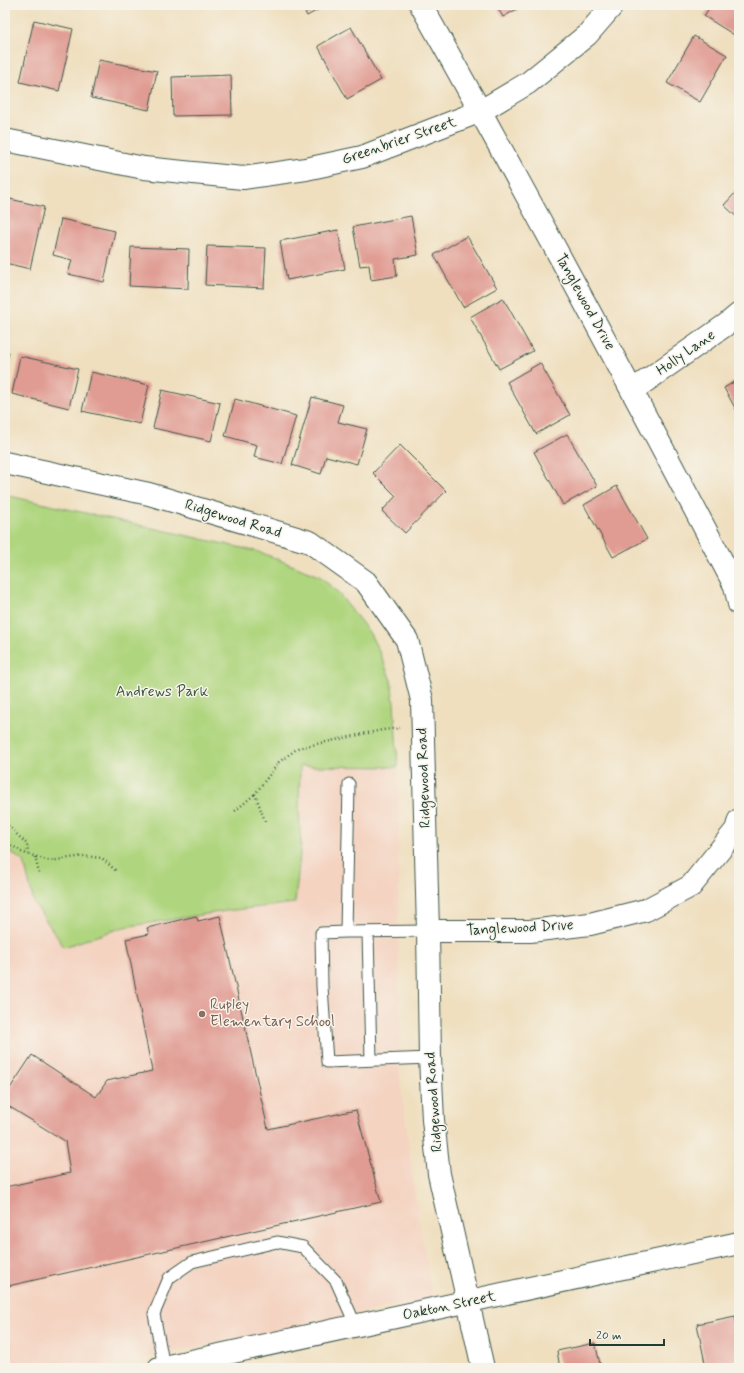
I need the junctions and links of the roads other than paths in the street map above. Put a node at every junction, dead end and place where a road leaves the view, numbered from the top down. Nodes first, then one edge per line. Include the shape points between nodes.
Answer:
1 (421, 5) edge
2 (613, 5) edge
3 (481, 111) junction
4 (5, 140) edge
5 (739, 314) edge
6 (633, 390) junction
7 (5, 463) edge
8 (739, 604) edge
9 (349, 784) dead end
10 (739, 820) edge
11 (428, 931) junction
12 (346, 932) junction
13 (368, 932) junction
14 (430, 1058) junction
15 (371, 1060) junction
16 (739, 1243) edge
17 (468, 1302) junction
18 (356, 1326) junction
19 (162, 1368) edge
20 (483, 1368) edge

1 - 3 street, Tanglewood Drive
2 - 3 street, Greenbrier Street via 587,35 528,83
3 - 4 street, Greenbrier Street via 362,157 306,169 243,178 144,168
3 - 6 street, Tanglewood Drive
5 - 6 street, Holly Lane
6 - 8 street, Tanglewood Drive via 735,586
7 - 11 street, Ridgewood Road via 149,494 310,542 366,582 407,640 422,700
9 - 12 lane
10 - 11 street, Tanglewood Drive via 736,830 691,886 646,910 590,924 530,931
11 - 13 lane
11 - 14 street, Ridgewood Road
12 - 13 lane
12 - 15 lane via 321,933 327,1062
13 - 15 lane
14 - 15 lane
14 - 17 street, Ridgewood Road via 439,1174
16 - 17 street, Oakton Street
17 - 18 street, Oakton Street
17 - 20 street, Ridgewood Road
18 - 19 street, Oakton Street
18 - 19 lane via 336,1281 303,1247 277,1242 192,1262 169,1278 154,1314

